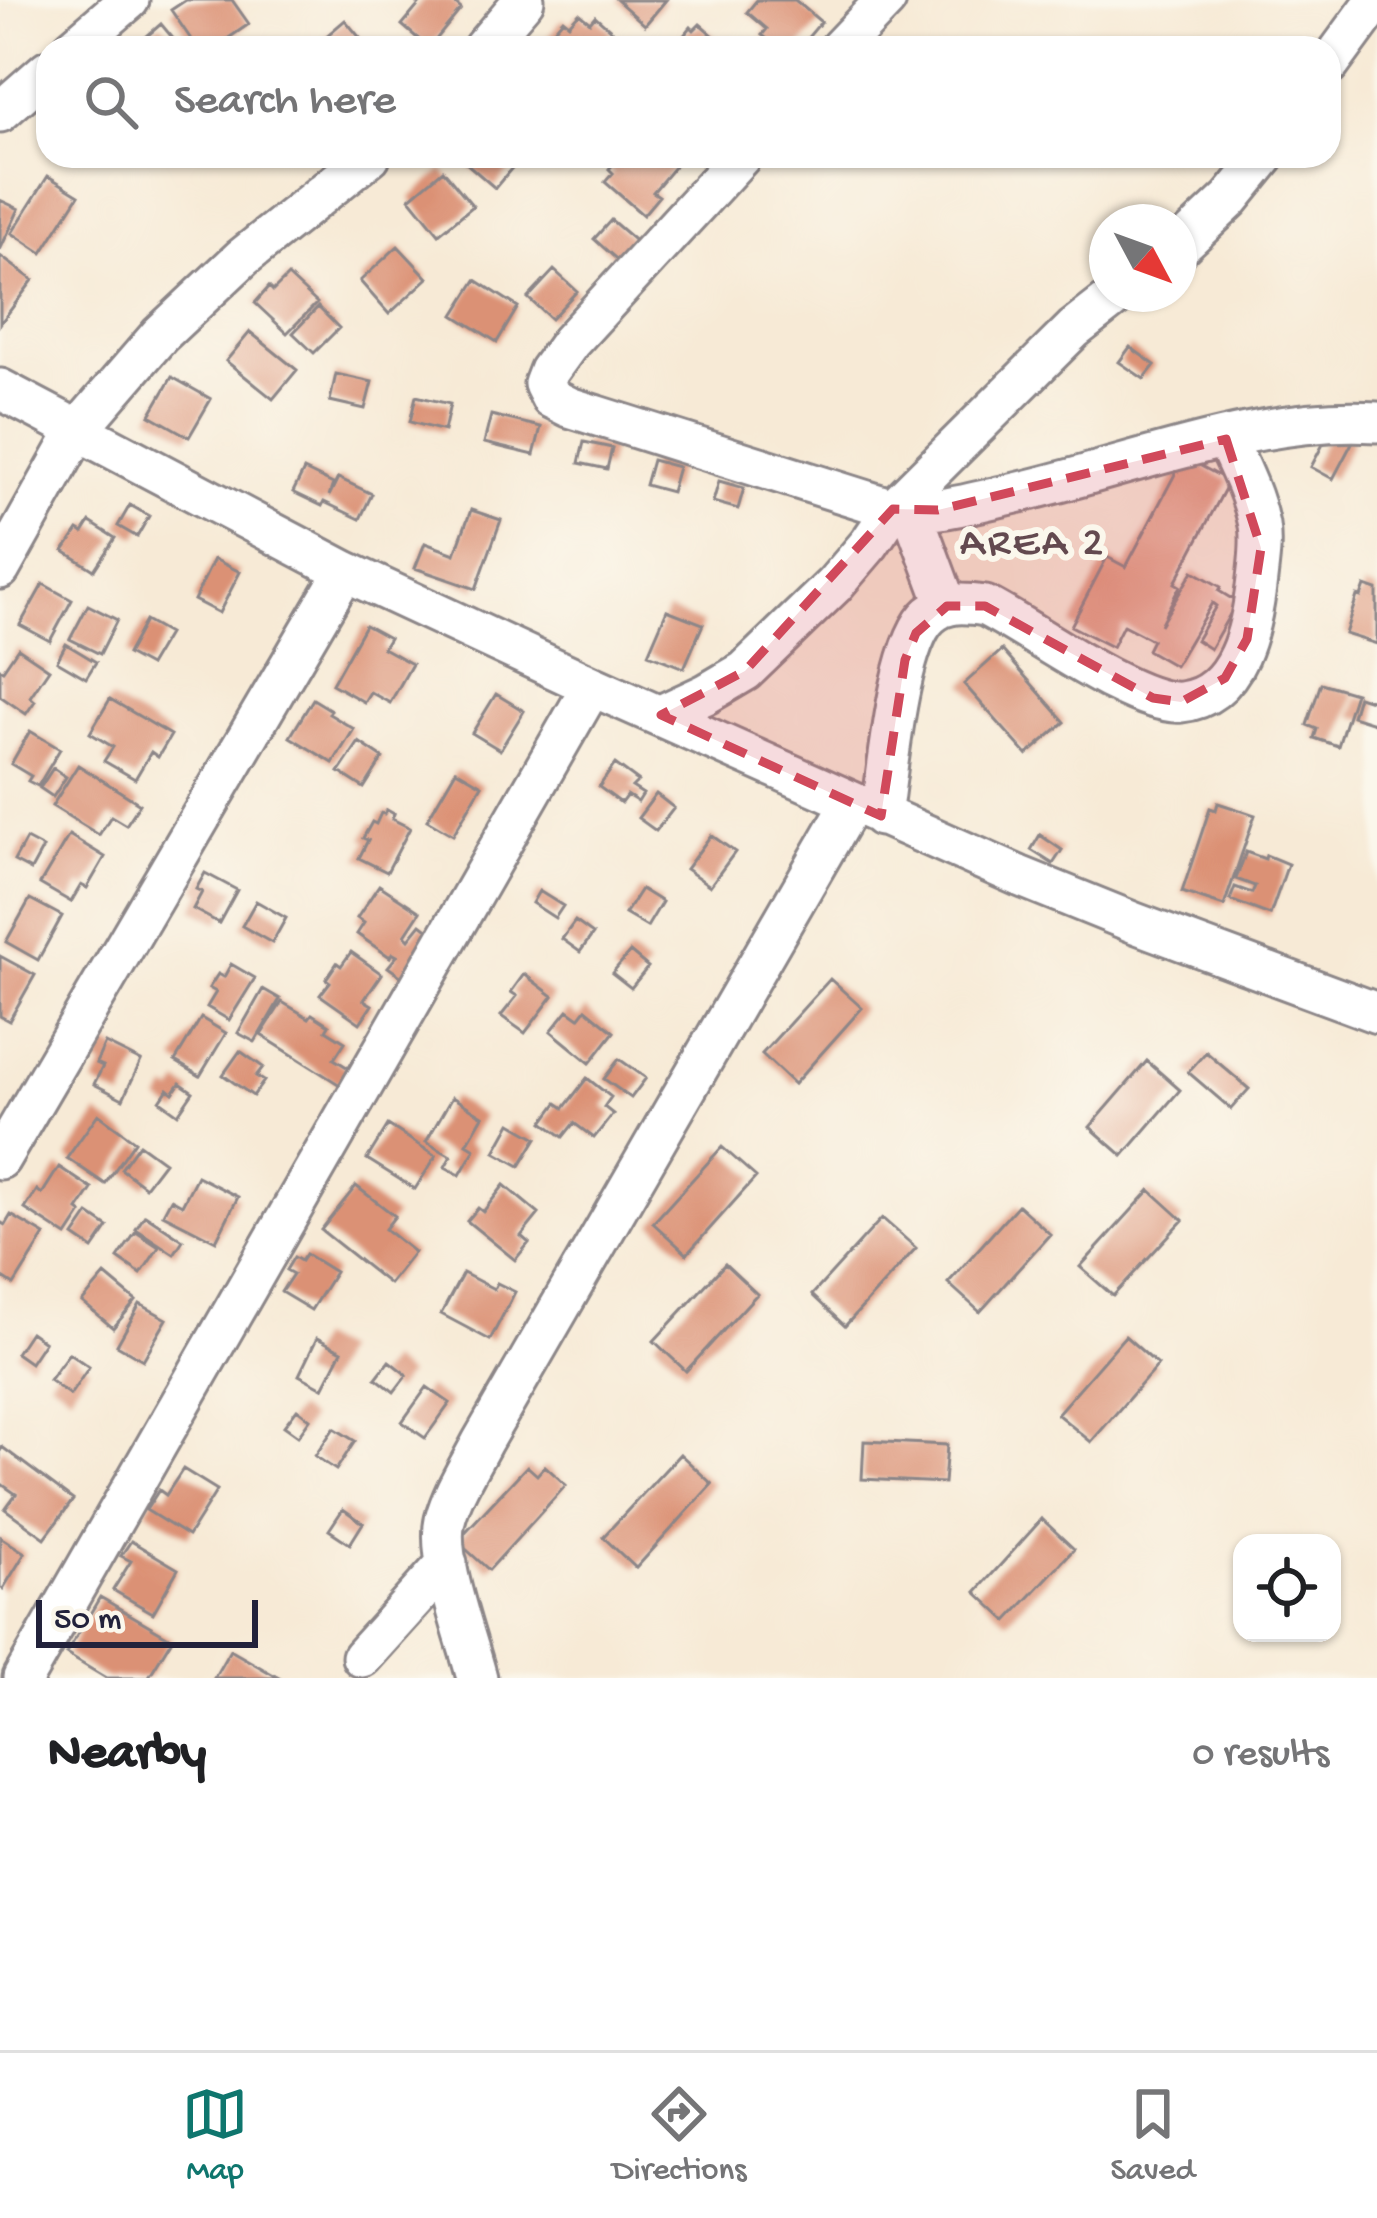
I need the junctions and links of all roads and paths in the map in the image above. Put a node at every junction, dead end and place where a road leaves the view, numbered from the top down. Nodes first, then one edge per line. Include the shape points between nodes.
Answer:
1 (129, 0) edge
2 (524, 0) edge
3 (886, 0) edge
4 (1377, 4) edge
5 (87, 36) edge
6 (492, 36) edge
7 (852, 36) edge
8 (1341, 49) edge
9 (36, 80) edge
10 (0, 112) edge
11 (355, 168) edge
12 (730, 168) edge
13 (1255, 168) edge
14 (1197, 231) edge
15 (1095, 312) edge
16 (0, 388) edge
17 (1377, 422) edge
18 (78, 430) junction
19 (1226, 439) junction
20 (902, 511) junction
21 (0, 568) edge
22 (345, 571) junction
23 (947, 606) junction
24 (592, 686) junction
25 (661, 715) junction
26 (866, 809) junction
27 (1377, 1012) edge
28 (0, 1160) edge
29 (447, 1563) junction
30 (362, 1657) dead end
31 (23, 1678) edge
32 (477, 1678) edge

1 - 5 street
2 - 6 street
3 - 7 street
4 - 8 street
9 - 10 street
11 - 18 street via 160,335
12 - 20 street via 570,343 544,384 551,398
13 - 14 street
15 - 20 street
16 - 18 street
17 - 19 street via 1293,425
18 - 21 street
18 - 22 street
19 - 20 street via 1035,489
19 - 23 street via 1249,491 1261,548 1247,639 1225,678 1204,693 1180,702 1154,698 985,606
20 - 23 street
20 - 25 street via 746,671
22 - 24 street
22 - 28 street
23 - 26 street via 916,633 905,660
24 - 25 street
24 - 31 street
25 - 26 street
26 - 27 street
26 - 29 street via 482,1442 446,1516
29 - 30 street
29 - 32 street

